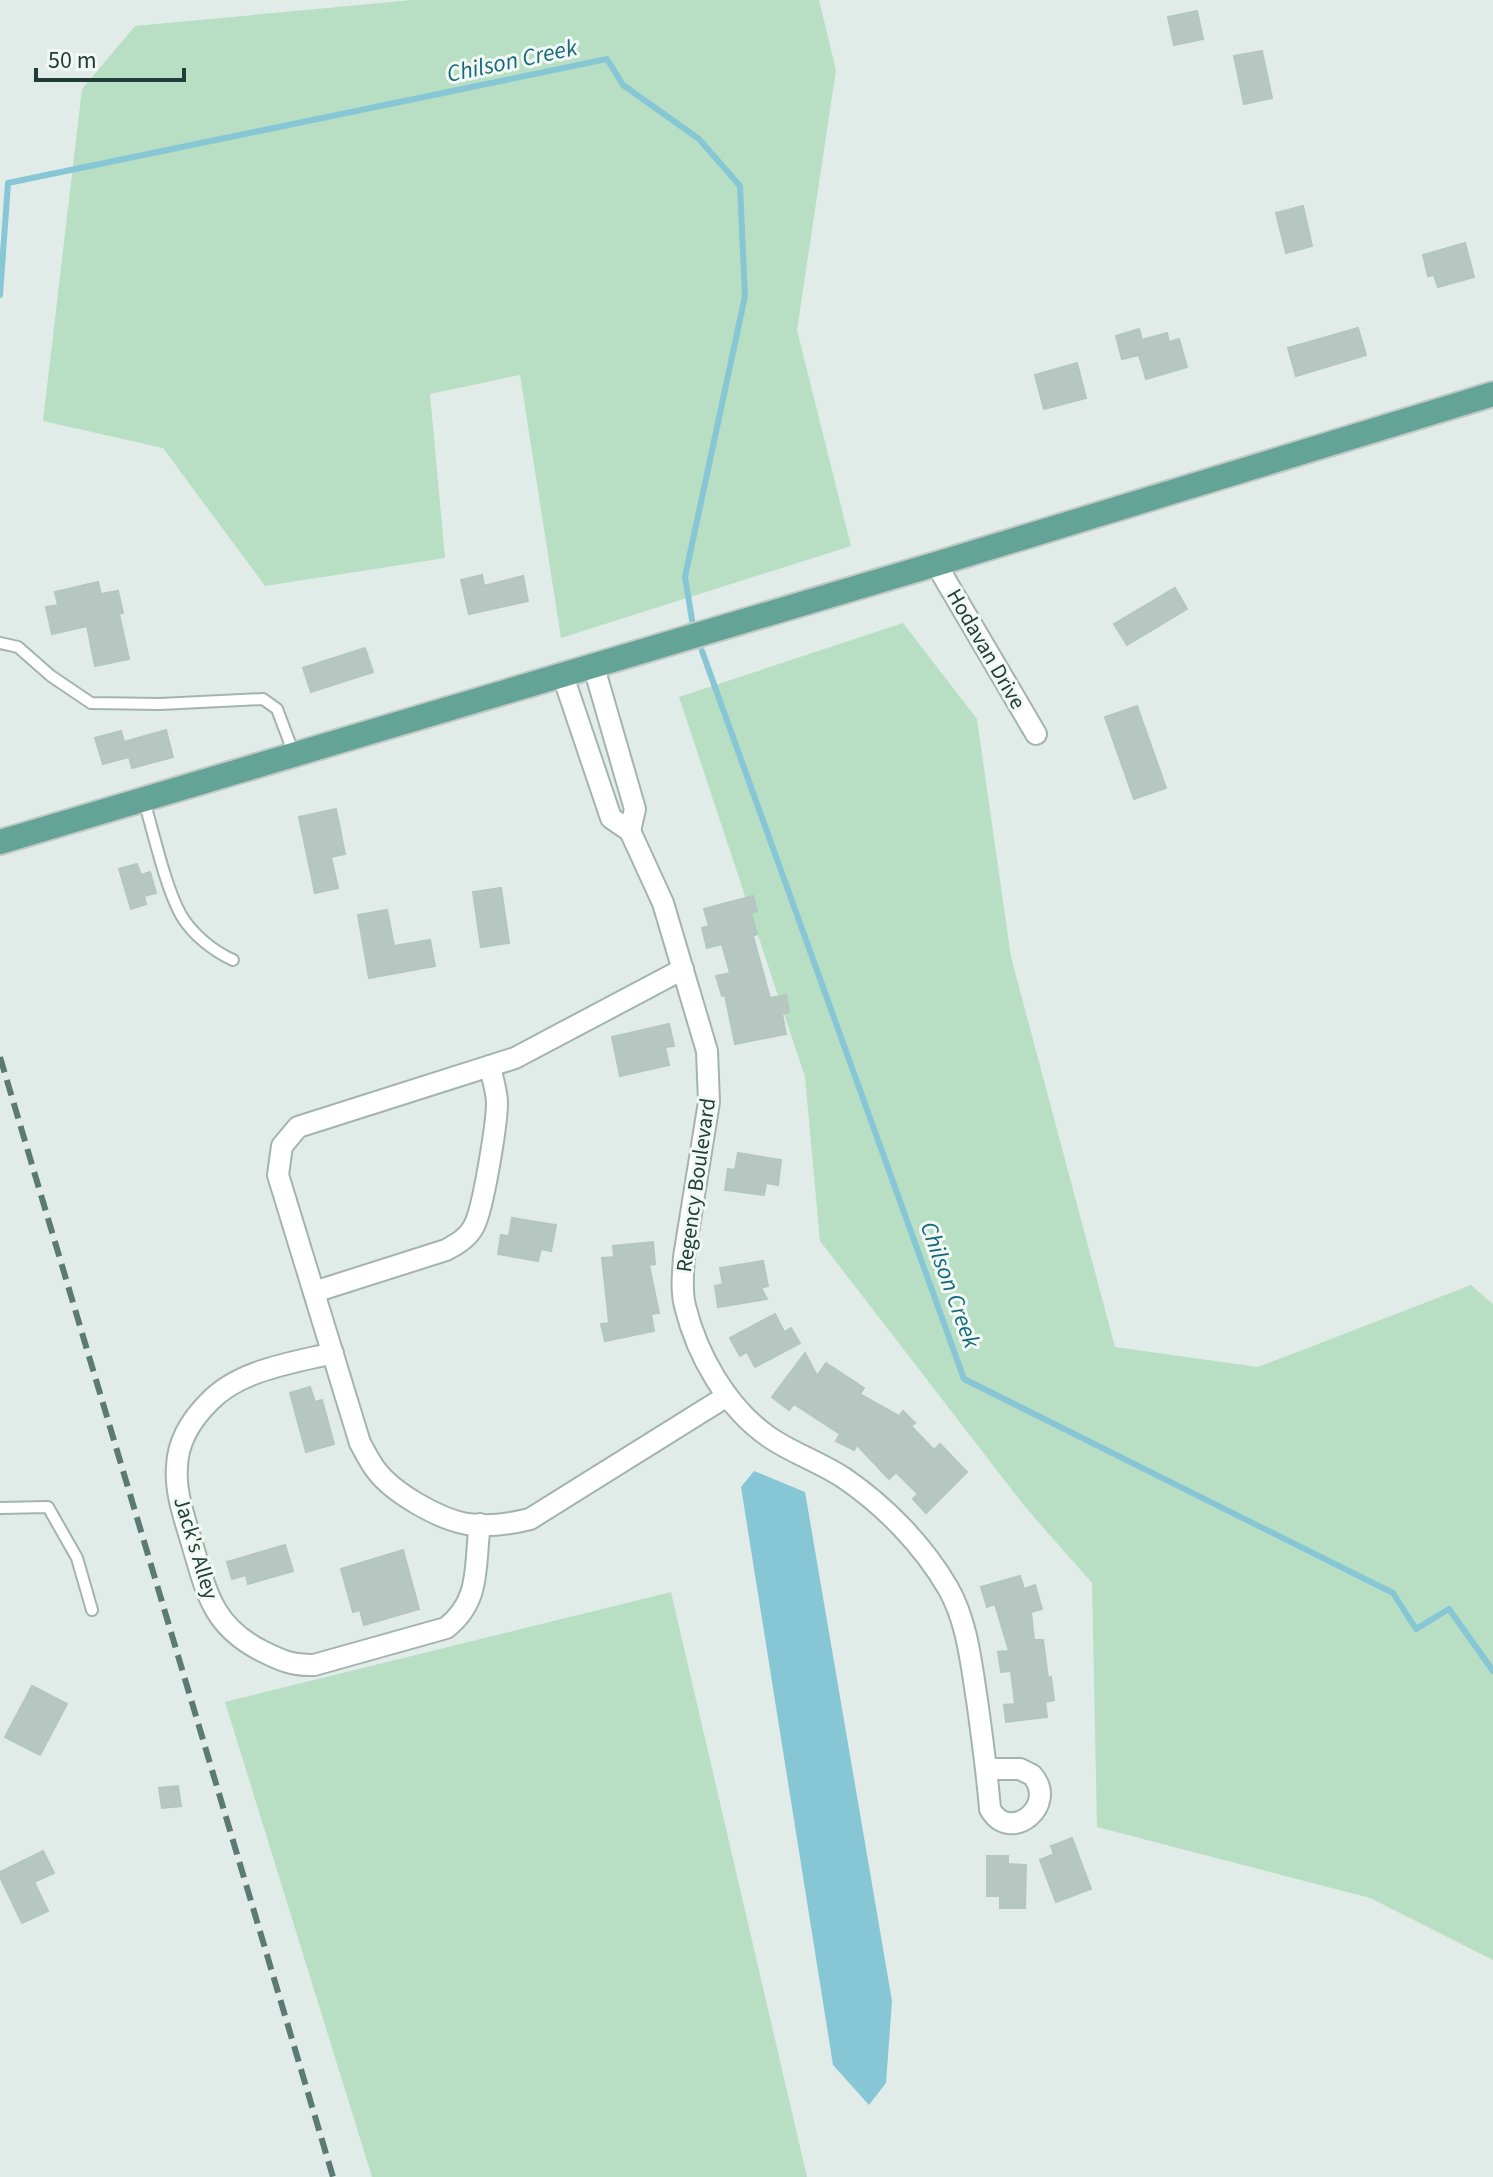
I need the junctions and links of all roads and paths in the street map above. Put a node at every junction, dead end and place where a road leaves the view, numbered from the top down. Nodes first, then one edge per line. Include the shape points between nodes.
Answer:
1 (1493, 394) edge
2 (936, 564) junction
3 (0, 643) edge
4 (593, 664) junction
5 (562, 673) junction
6 (1036, 734) dead end
7 (294, 754) junction
8 (144, 799) junction
9 (630, 831) junction
10 (0, 842) edge
11 (233, 960) dead end
12 (683, 969) junction
13 (490, 1066) junction
14 (314, 1292) junction
15 (333, 1353) junction
16 (727, 1396) junction
17 (0, 1508) edge
18 (480, 1524) junction
19 (92, 1610) dead end
20 (987, 1769) dead end

1 - 2 main road
2 - 4 main road
2 - 6 street, Hodavan Drive
3 - 7 lane via 18,647 91,703 263,699 277,709
4 - 5 main road
4 - 9 street, Regency Boulevard via 635,809
5 - 7 main road
5 - 9 street, Regency Boulevard via 611,818
7 - 8 main road
8 - 10 main road
8 - 11 lane via 181,916
9 - 12 street, Regency Boulevard via 663,903
12 - 13 street via 543,1045
12 - 16 street, Regency Boulevard via 709,1073 684,1257 684,1304 699,1346
13 - 14 street via 497,1102 479,1213 465,1239 446,1250
13 - 14 street via 298,1127 290,1135 282,1146 278,1175
14 - 15 street
15 - 18 street via 360,1443 377,1472 431,1511
15 - 18 street, Jack's Alley via 240,1379 211,1399 181,1441 176,1465 180,1502 218,1617 247,1644 300,1666 446,1628 470,1603
16 - 18 street via 530,1519
16 - 20 street, Regency Boulevard via 768,1437 866,1494 897,1522 940,1577 959,1612 969,1649
17 - 19 lane via 48,1507 77,1558

